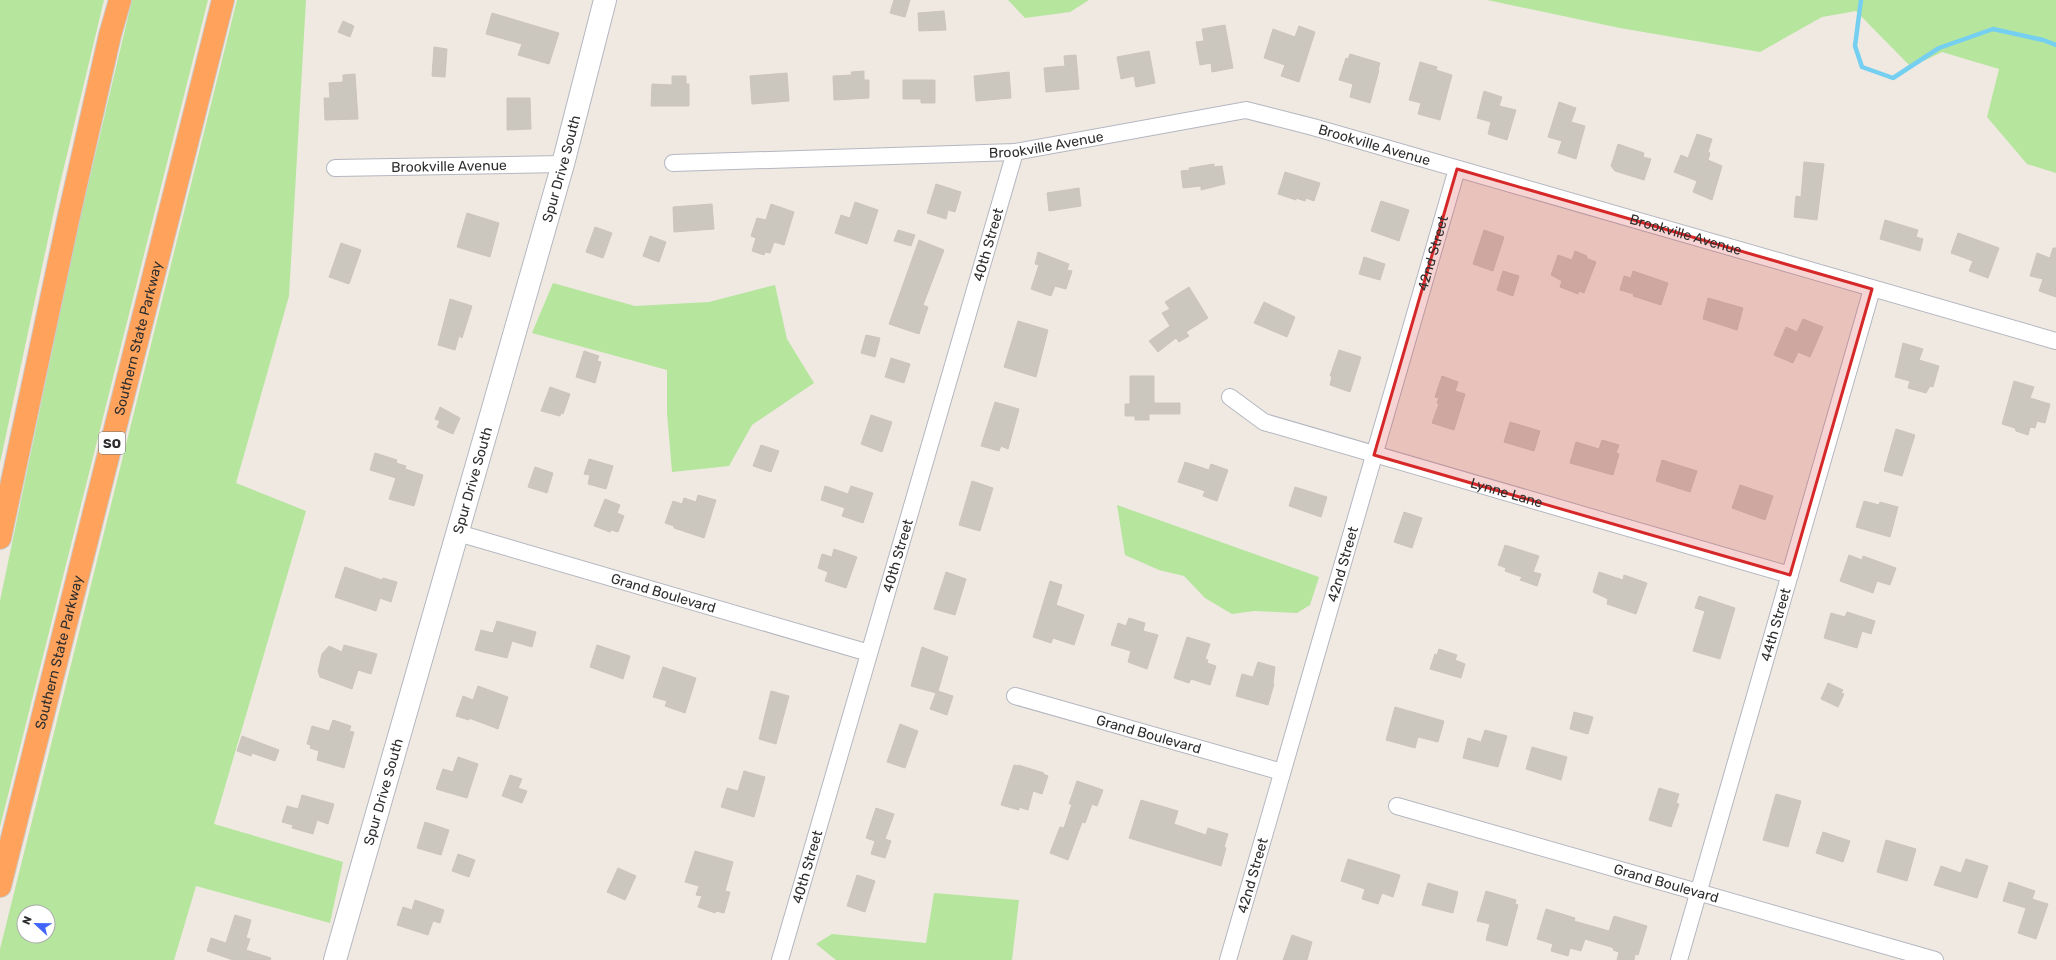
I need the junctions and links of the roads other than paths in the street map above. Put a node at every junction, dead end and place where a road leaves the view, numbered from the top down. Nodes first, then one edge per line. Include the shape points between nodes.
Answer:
1 (120, 0) edge
2 (223, 0) edge
3 (605, 0) edge
4 (1016, 152) junction
5 (673, 163) dead end
6 (563, 164) junction
7 (335, 168) dead end
8 (1457, 168) junction
9 (1872, 289) junction
10 (2056, 341) edge
11 (1230, 397) dead end
12 (1374, 455) junction
13 (458, 533) junction
14 (0, 538) edge
15 (1790, 575) junction
16 (869, 653) junction
17 (1015, 696) dead end
18 (1282, 772) junction
19 (1397, 806) dead end
20 (0, 886) edge
21 (1698, 893) junction
22 (1903, 956) edge
23 (335, 960) edge
24 (780, 960) edge
25 (1228, 960) edge
26 (1679, 960) edge
27 (1935, 960) edge

1 - 14 highway via 68,220
2 - 20 highway, Southern State Parkway / SO
3 - 6 street, Spur Drive South
4 - 5 street, Brookville Avenue
4 - 8 street, Brookville Avenue via 1246,110
4 - 16 street, 40th Street
6 - 7 street, Brookville Avenue
6 - 13 street, Spur Drive South
8 - 9 street, Brookville Avenue
8 - 12 street, 42nd Street
9 - 10 street, Brookville Avenue
9 - 15 street, 44th Street
11 - 12 street, Lynne Lane via 1264,422
12 - 15 street, Lynne Lane
12 - 18 street, 42nd Street
13 - 16 street, Grand Boulevard
13 - 23 street, Spur Drive South
15 - 21 street, 44th Street
16 - 24 street, 40th Street
17 - 18 street, Grand Boulevard
18 - 25 street, 42nd Street
19 - 21 street, Grand Boulevard
21 - 22 street, Grand Boulevard
21 - 26 street, 44th Street
22 - 27 street, Grand Boulevard

